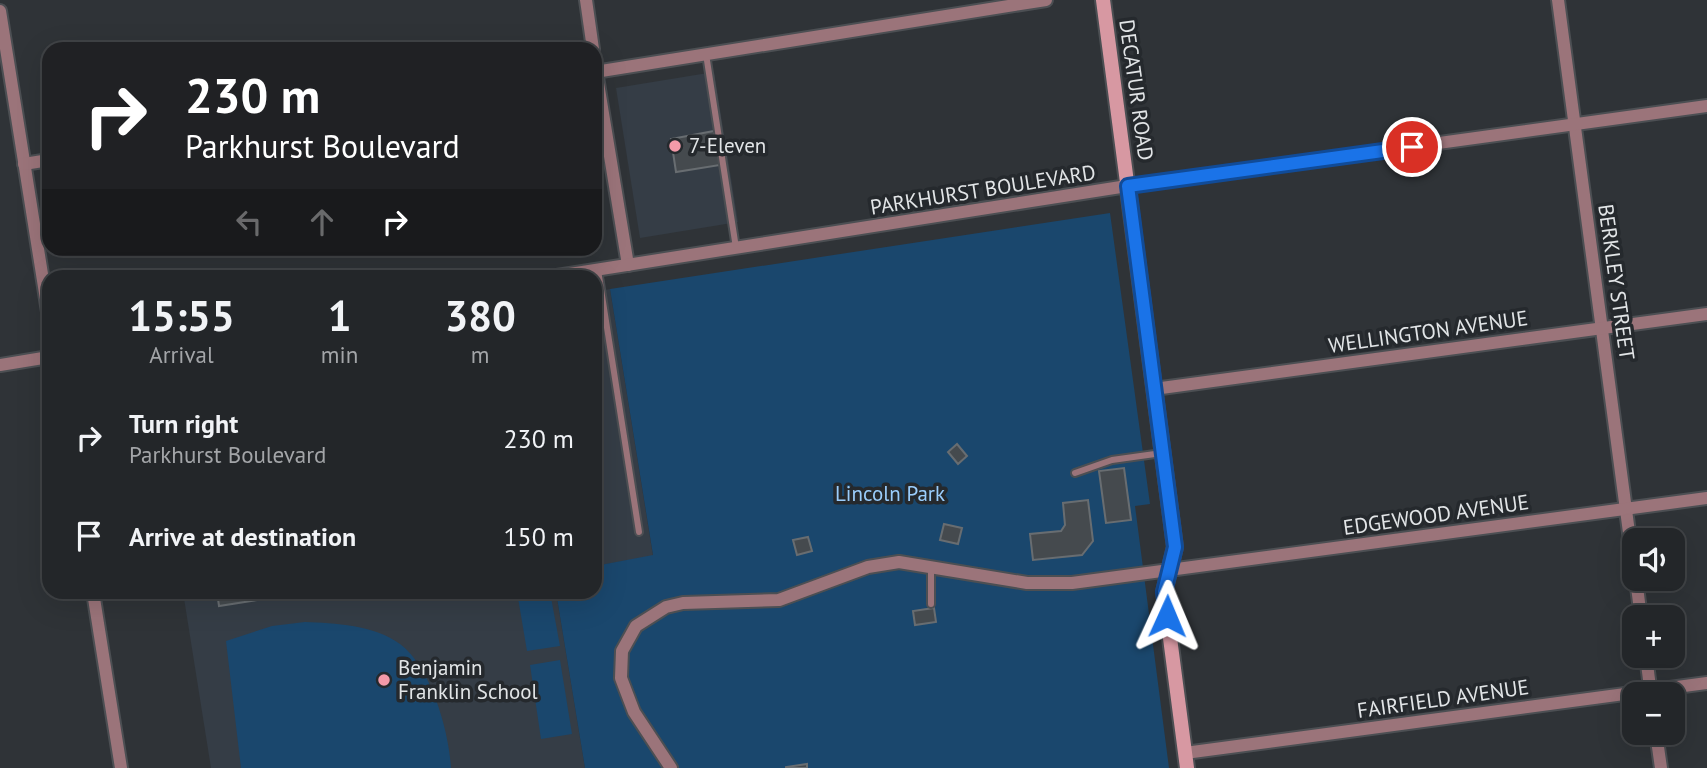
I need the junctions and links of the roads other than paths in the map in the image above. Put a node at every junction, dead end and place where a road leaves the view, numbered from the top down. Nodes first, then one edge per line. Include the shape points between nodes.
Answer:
1 (586, 0) edge
2 (1046, 0) edge
3 (1103, 0) edge
4 (1558, 0) edge
5 (0, 10) edge
6 (592, 42) edge
7 (706, 54) junction
8 (602, 68) edge
9 (1707, 106) edge
10 (602, 111) edge
11 (1575, 124) junction
12 (42, 161) edge
13 (24, 164) junction
14 (1128, 186) junction
15 (736, 248) junction
16 (628, 265) junction
17 (598, 270) edge
18 (42, 274) edge
19 (602, 296) edge
20 (1707, 314) edge
21 (1602, 328) junction
22 (42, 359) edge
23 (0, 365) edge
24 (1154, 389) junction
25 (1164, 453) junction
26 (1075, 473) dead end
27 (1707, 498) edge
28 (1626, 509) junction
29 (1628, 528) edge
30 (639, 532) dead end
31 (931, 566) junction
32 (1171, 570) junction
33 (94, 599) edge
34 (931, 604) dead end
35 (1707, 682) edge
36 (1685, 686) edge
37 (1622, 696) edge
38 (1658, 745) edge
39 (1186, 761) edge
40 (121, 768) edge
41 (671, 768) edge
42 (1661, 768) edge

1 - 6 street
2 - 7 street
3 - 14 street, DECATUR ROAD
4 - 11 street, BERKLEY STREET
5 - 13 street
7 - 8 street
7 - 15 lane
9 - 11 street, PARKHURST BOULEVARD
10 - 16 street
11 - 14 street, PARKHURST BOULEVARD
11 - 21 street, BERKLEY STREET
12 - 13 street
13 - 18 street
14 - 15 street, PARKHURST BOULEVARD
14 - 24 street, DECATUR ROAD
15 - 16 street, PARKHURST BOULEVARD
16 - 17 street, PARKHURST BOULEVARD
19 - 30 lane
20 - 21 street, WELLINGTON AVENUE
21 - 24 street, WELLINGTON AVENUE
21 - 28 street, BERKLEY STREET
22 - 23 street
24 - 25 street, DECATUR ROAD
25 - 26 lane via 1112,460
25 - 32 street, DECATUR ROAD via 1175,547
27 - 28 street, EDGEWOOD AVENUE
28 - 29 street, BERKLEY STREET
28 - 32 street, EDGEWOOD AVENUE
31 - 32 street, EDGEWOOD AVENUE via 1027,583 1072,583
31 - 34 lane
31 - 41 street, EDGEWOOD AVENUE via 883,564 779,600 684,603 650,614 636,626 622,651 621,678 634,712
32 - 39 street, DECATUR ROAD via 1164,592
33 - 40 street
35 - 36 street, FAIRFIELD AVENUE
37 - 39 street, FAIRFIELD AVENUE
38 - 42 street

